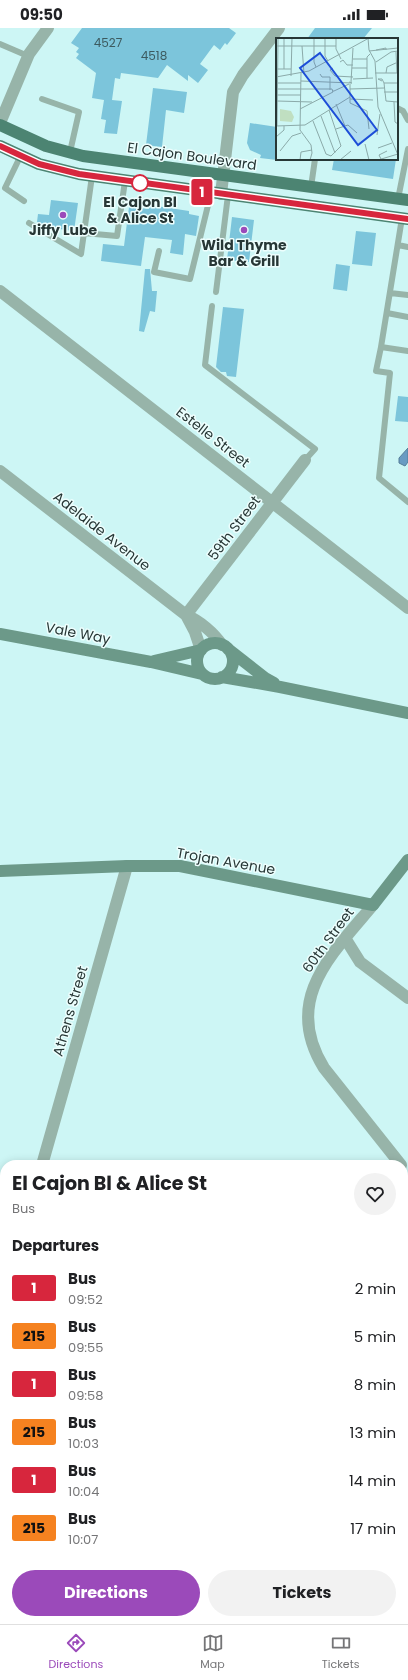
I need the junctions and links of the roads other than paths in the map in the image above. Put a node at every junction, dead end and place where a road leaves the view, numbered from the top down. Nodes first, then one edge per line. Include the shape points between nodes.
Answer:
1 (48, 28) edge
2 (278, 28) edge
3 (0, 44) edge
4 (28, 56) junction
5 (42, 99) dead end
6 (398, 108) edge
7 (408, 120) edge
8 (0, 124) edge
9 (0, 146) edge
10 (408, 149) edge
11 (70, 152) junction
12 (21, 155) junction
13 (315, 160) edge
14 (92, 176) junction
15 (223, 176) junction
16 (125, 181) junction
17 (311, 187) junction
18 (220, 194) junction
19 (403, 199) edge
20 (24, 201) dead end
21 (405, 219) edge
22 (29, 223) dead end
23 (84, 233) junction
24 (398, 245) junction
25 (408, 247) edge
26 (159, 251) dead end
27 (0, 291) edge
28 (216, 292) dead end
29 (390, 293) junction
30 (408, 295) edge
31 (212, 306) dead end
32 (387, 313) junction
33 (408, 317) edge
34 (381, 347) junction
35 (408, 351) edge
36 (305, 460) joint
37 (0, 471) edge
38 (272, 502) junction
39 (408, 502) edge
40 (408, 608) edge
41 (186, 615) junction
42 (0, 634) edge
43 (225, 647) junction
44 (201, 650) junction
45 (151, 662) junction
46 (202, 674) junction
47 (222, 677) junction
48 (280, 687) junction
49 (408, 713) edge
50 (408, 860) edge
51 (127, 866) junction
52 (0, 871) edge
53 (372, 905) junction
54 (346, 938) junction
55 (408, 998) edge
56 (43, 1160) edge
57 (397, 1160) edge

1 - 4 street
2 - 15 street via 233,92
3 - 4 lane
4 - 8 street
5 - 11 lane via 79,112
6 - 7 lane via 403,111
8 - 11 main road, El Cajon Boulevard via 46,146
9 - 12 main road
10 - 19 lane
11 - 15 main road, El Cajon Boulevard
12 - 14 main road via 39,164
12 - 20 lane via 5,188
13 - 17 lane
14 - 16 main road
14 - 23 lane
15 - 17 main road, El Cajon Boulevard
15 - 18 street
16 - 18 main road
16 - 23 lane via 117,236
17 - 19 main road, El Cajon Boulevard
18 - 21 main road
18 - 26 lane via 190,279 154,272
18 - 28 lane
21 - 24 lane
22 - 23 lane via 81,254
24 - 25 lane
24 - 29 lane
27 - 38 street, Estelle Street
29 - 30 lane
29 - 32 lane
31 - 36 lane via 205,365 315,449
32 - 33 lane
32 - 34 lane
34 - 35 lane
34 - 39 lane via 376,372 390,373 379,478
36 - 38 street, 59th Street
37 - 41 street, Adelaide Avenue
38 - 40 street, Estelle Street
38 - 41 street, 59th Street
41 - 43 street, Adelaide Avenue via 216,636
41 - 44 street, Adelaide Avenue
42 - 45 street, Vale Way
43 - 44 street, Vale Way via 211,644
43 - 47 street via 230,653 232,664 227,674
43 - 48 street, Vale Way
44 - 45 street, Vale Way
44 - 46 street via 197,664
45 - 46 street, Vale Way
46 - 47 street, Vale Way via 211,678
47 - 48 street, Vale Way
48 - 49 street, Vale Way
50 - 53 street, 60th Street
51 - 52 street, Trojan Avenue
51 - 53 street, Trojan Avenue via 180,866
51 - 56 street, Athens Street
53 - 54 street, 60th Street
54 - 55 street via 360,962
54 - 57 street, 60th Street via 315,983 308,1006 309,1032 317,1057 324,1068

